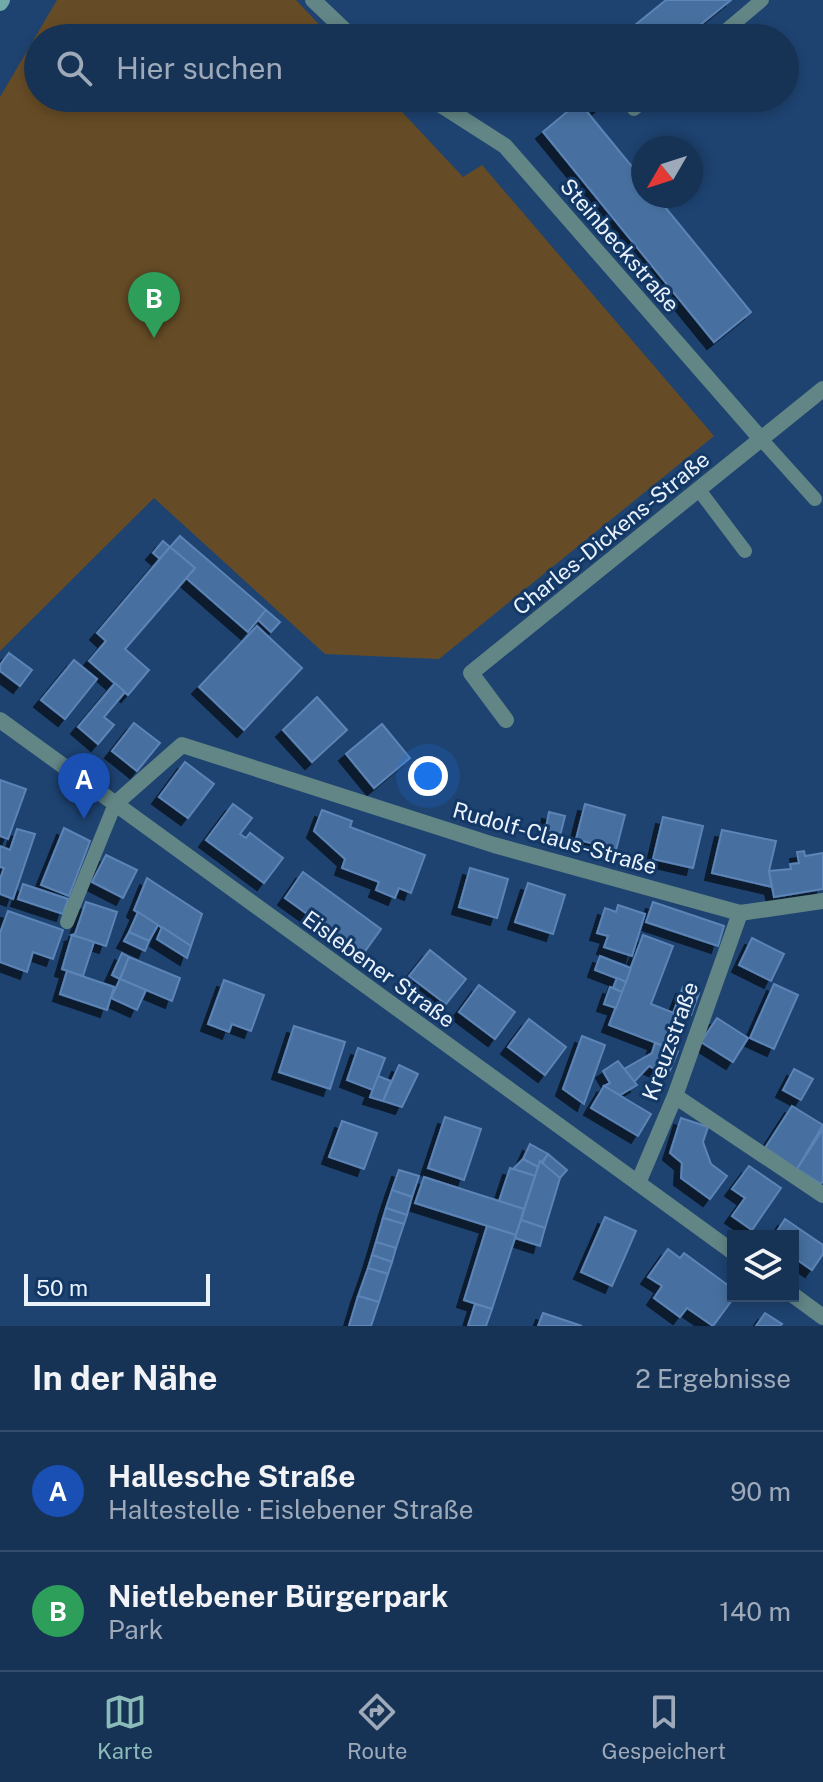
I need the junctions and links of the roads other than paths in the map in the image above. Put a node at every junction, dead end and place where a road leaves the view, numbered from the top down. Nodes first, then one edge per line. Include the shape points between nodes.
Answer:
1 (313, 0) edge
2 (762, 0) edge
3 (338, 24) edge
4 (734, 24) edge
5 (452, 112) edge
6 (823, 389) edge
7 (761, 439) junction
8 (699, 490) junction
9 (815, 499) dead end
10 (745, 551) dead end
11 (0, 720) edge
12 (506, 720) dead end
13 (115, 804) junction
14 (823, 901) edge
15 (740, 913) junction
16 (67, 922) dead end
17 (675, 1096) junction
18 (638, 1183) junction
19 (823, 1195) edge
20 (727, 1248) edge
21 (799, 1299) edge
22 (823, 1317) edge

1 - 3 street
2 - 4 lane
5 - 7 street, Steinbeckstraße via 505,146
6 - 7 street, Charles-Dickens-Straße
7 - 8 street, Charles-Dickens-Straße
7 - 9 lane
8 - 10 lane
8 - 12 street, Charles-Dickens-Straße via 471,673
11 - 13 street, Eislebener Straße
13 - 15 street, Rudolf-Claus-Straße via 182,745 494,845
13 - 16 lane
13 - 18 street, Eislebener Straße
14 - 15 street, Rudolf-Claus-Straße
15 - 17 street, Kreuzstraße
17 - 18 street, Kreuzstraße
17 - 19 street
18 - 20 street, Eislebener Straße
21 - 22 street

